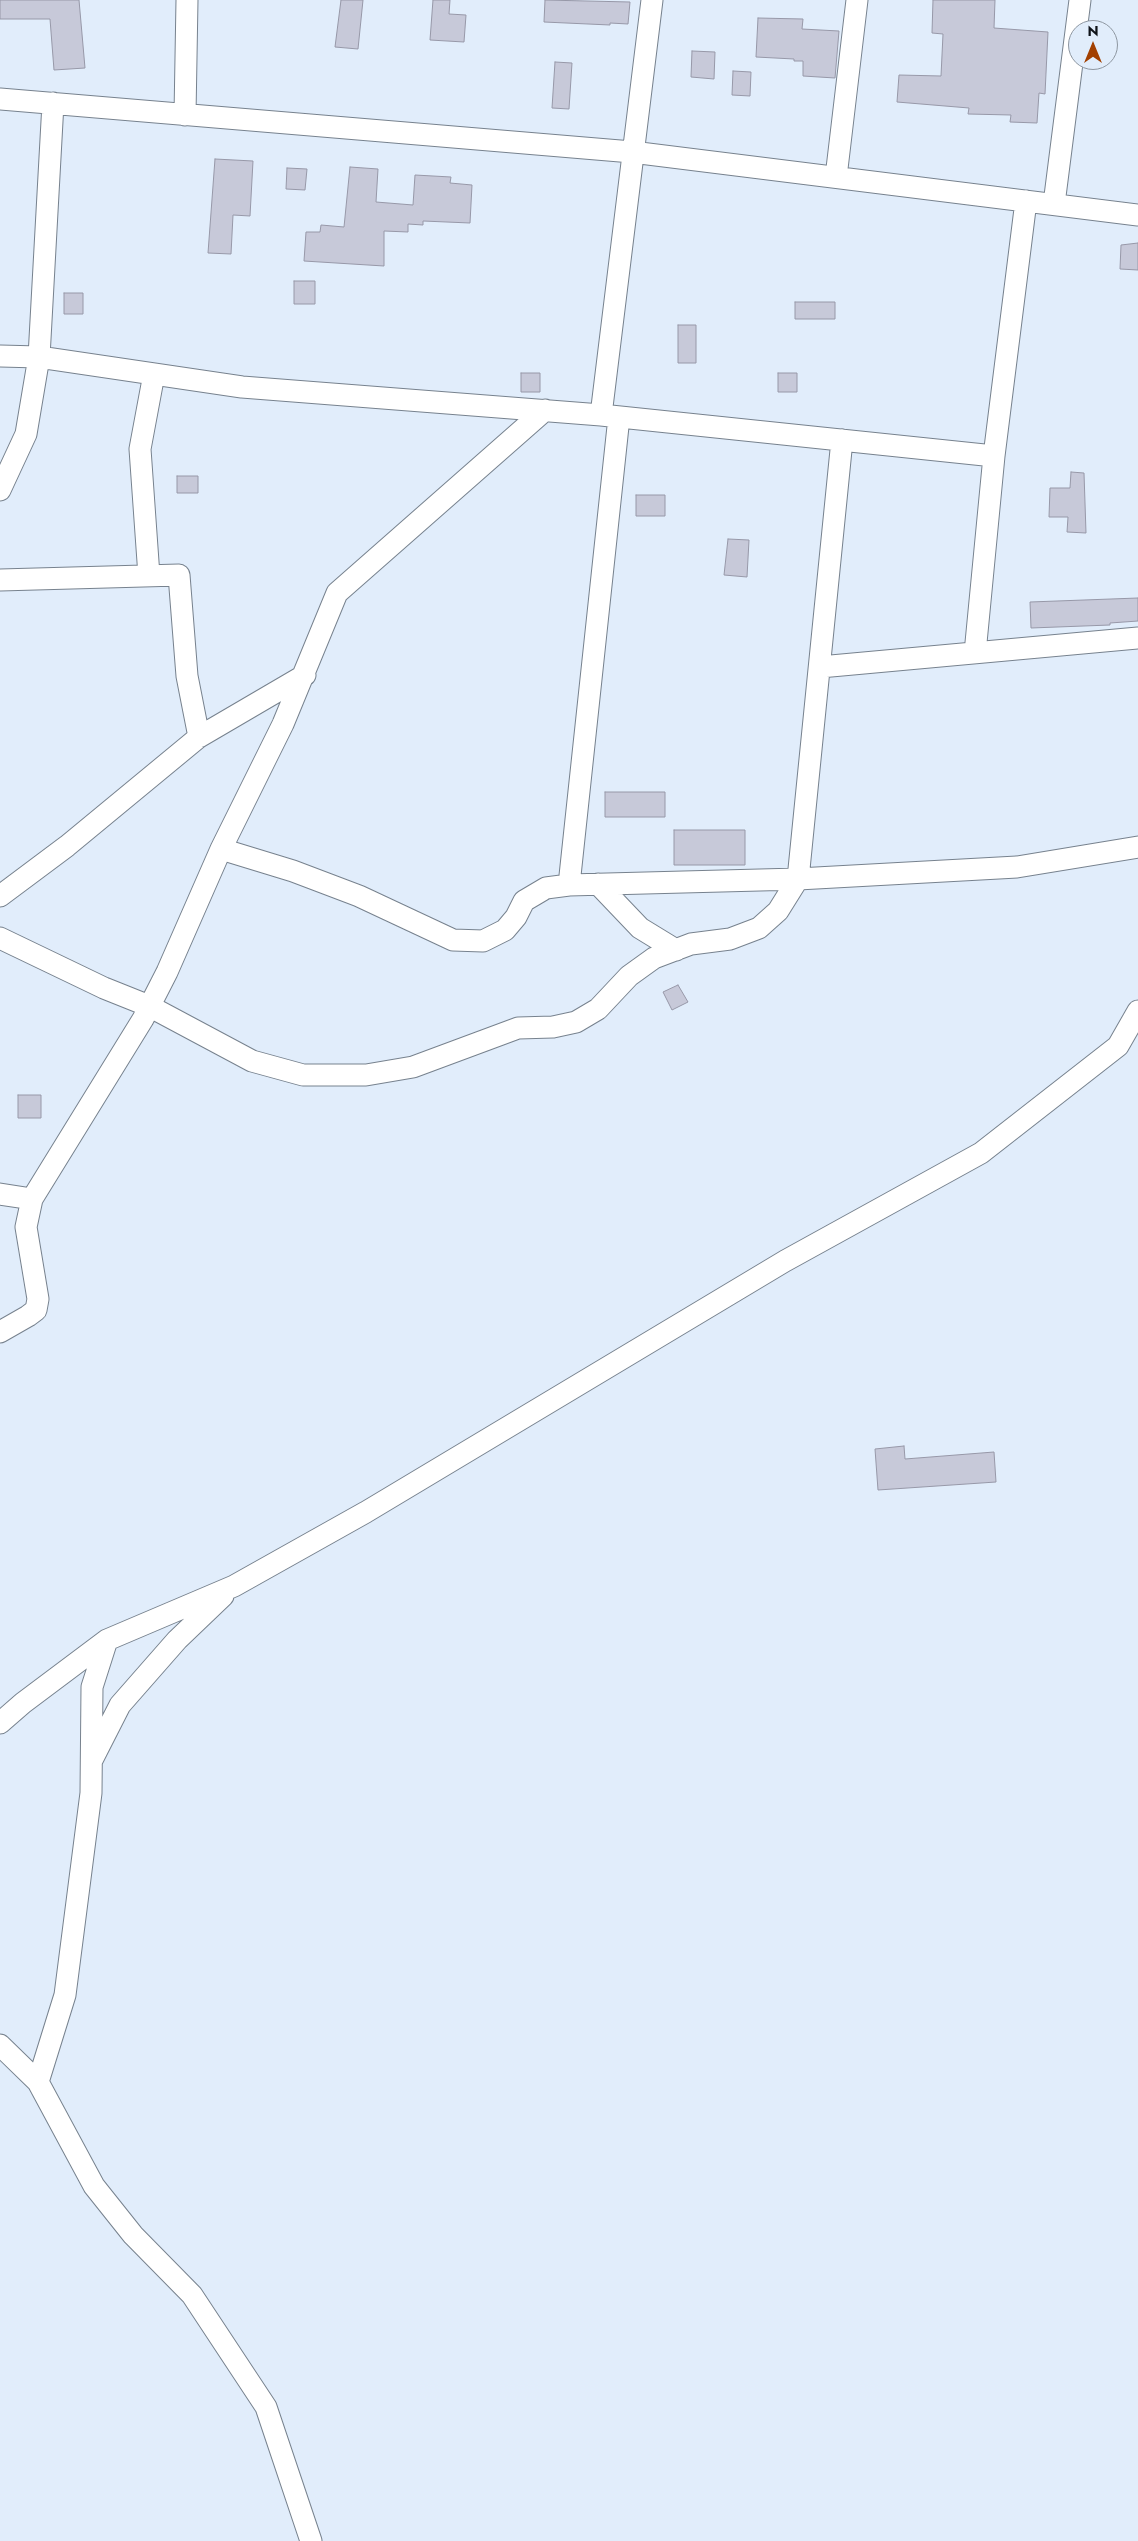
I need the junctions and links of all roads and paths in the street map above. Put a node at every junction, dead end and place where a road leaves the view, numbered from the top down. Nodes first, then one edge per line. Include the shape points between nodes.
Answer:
1 (187, 0) edge
2 (652, 0) edge
3 (857, 0) edge
4 (1080, 0) edge
5 (0, 99) edge
6 (53, 103) junction
7 (185, 114) junction
8 (632, 152) junction
9 (836, 177) junction
10 (1026, 201) junction
11 (1054, 204) junction
12 (1138, 215) edge
13 (0, 356) edge
14 (39, 357) junction
15 (154, 374) junction
16 (545, 410) junction
17 (610, 416) junction
18 (842, 440) junction
19 (994, 456) junction
20 (0, 490) edge
21 (149, 576) junction
22 (0, 580) edge
23 (1138, 638) edge
24 (975, 653) junction
25 (820, 667) junction
26 (305, 675) junction
27 (199, 737) junction
28 (1138, 847) edge
29 (221, 849) junction
30 (798, 879) junction
31 (598, 884) junction
32 (569, 885) junction
33 (0, 896) edge
34 (0, 938) edge
35 (676, 950) junction
36 (149, 1006) junction
37 (1138, 1011) edge
38 (0, 1194) edge
39 (32, 1199) junction
40 (0, 1332) edge
41 (234, 1586) junction
42 (108, 1640) junction
43 (0, 1723) edge
44 (91, 1762) junction
45 (0, 2045) edge
46 (38, 2082) junction
47 (311, 2541) edge

1 - 7 street
2 - 8 street
3 - 9 street
4 - 11 street
5 - 6 street
6 - 7 street
6 - 14 street
7 - 8 street
8 - 9 street
8 - 17 street
9 - 10 street
10 - 11 street
10 - 19 street
11 - 12 street
13 - 14 street
14 - 15 street
14 - 20 street via 26,434
15 - 16 street via 242,387
15 - 21 street via 140,449
16 - 17 street
16 - 26 street via 337,592
17 - 18 street
17 - 32 street
18 - 19 street
18 - 25 street
19 - 24 street
21 - 22 street
21 - 27 street via 179,575 186,676
23 - 24 street
24 - 25 street
25 - 30 street
26 - 27 street
26 - 29 street
27 - 33 street via 67,846
28 - 30 street via 1017,867
29 - 32 street via 359,896 453,940 483,941 505,930 524,901 546,888
29 - 36 street
30 - 31 street
30 - 35 street via 778,911 758,928 730,939 691,944
31 - 32 street
31 - 35 street via 640,928
34 - 36 street
35 - 36 street via 654,958 629,976 598,1009 576,1022 553,1027 518,1028 413,1067 366,1075 303,1075 252,1061
36 - 39 street
37 - 41 street via 1118,1046 981,1153 785,1261 366,1512
38 - 39 street
39 - 40 street via 26,1227 38,1299 36,1310
41 - 42 street
41 - 44 street via 176,1640 120,1705
42 - 43 street
42 - 44 street via 92,1687
44 - 46 street via 91,1793 65,1996
45 - 46 street
46 - 47 street via 94,2186 133,2235 192,2295 266,2407

